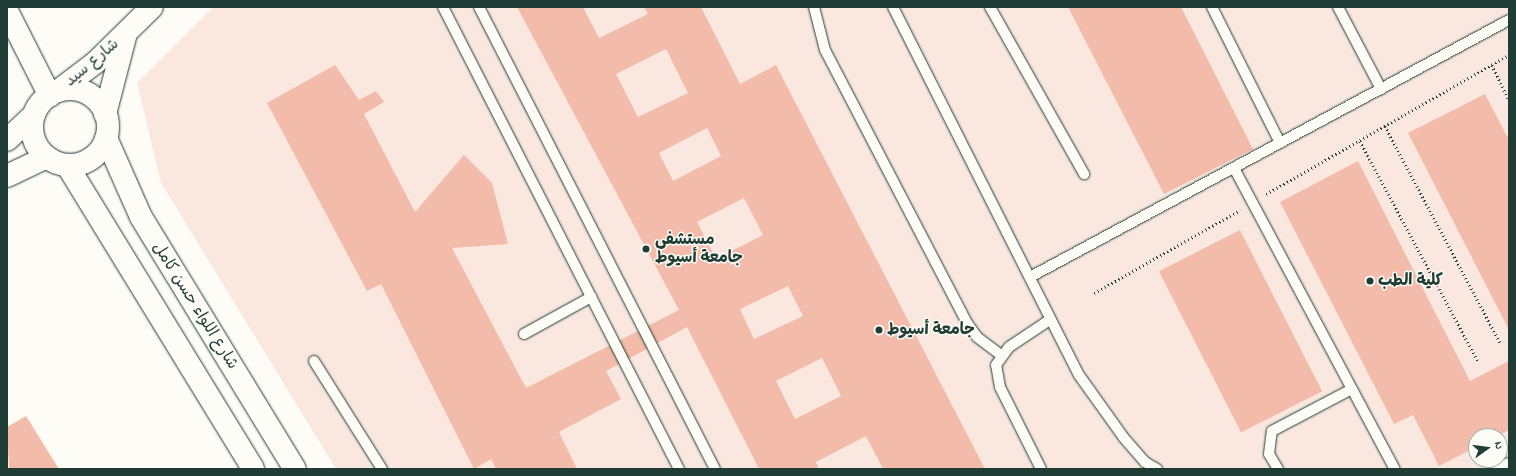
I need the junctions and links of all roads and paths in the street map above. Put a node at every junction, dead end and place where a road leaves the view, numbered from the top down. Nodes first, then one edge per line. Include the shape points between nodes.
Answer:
1 (152, 7) edge
2 (444, 7) edge
3 (479, 7) edge
4 (814, 7) edge
5 (893, 7) edge
6 (990, 7) edge
7 (1212, 7) edge
8 (1338, 7) edge
9 (7, 11) edge
10 (1509, 20) edge
11 (126, 34) junction
12 (1509, 55) edge
13 (1492, 65) junction
14 (1381, 89) junction
15 (54, 94) junction
16 (1509, 100) edge
17 (105, 114) junction
18 (17, 126) edge
19 (1385, 126) junction
20 (106, 138) junction
21 (1360, 141) junction
22 (1280, 143) junction
23 (57, 161) junction
24 (1234, 168) junction
25 (1084, 174) dead end
26 (7, 176) edge
27 (1252, 202) junction
28 (1030, 277) junction
29 (1094, 293) dead end
30 (591, 297) junction
31 (1051, 319) junction
32 (524, 334) dead end
33 (1501, 344) dead end
34 (1001, 355) junction
35 (314, 361) dead end
36 (1478, 361) dead end
37 (1352, 389) junction
38 (1509, 463) edge
39 (253, 469) edge
40 (296, 469) edge
41 (382, 469) edge
42 (679, 469) edge
43 (715, 469) edge
44 (1041, 469) edge
45 (1157, 469) edge
46 (1278, 469) edge
47 (1395, 469) edge
48 (1497, 469) edge

1 - 11 main road, شارع سيد
2 - 30 lane
3 - 43 lane
4 - 34 lane via 825,50 968,324 977,337
5 - 28 lane
6 - 25 lane
7 - 22 lane
8 - 14 lane
9 - 15 main road
10 - 14 lane
11 - 15 main road, شارع سيد
11 - 17 main road, شارع سيد
12 - 13 path
13 - 16 path
13 - 19 path
14 - 22 lane
15 - 17 main road via 81,91 92,96
15 - 18 main road
17 - 20 main road
18 - 23 main road via 34,138
19 - 21 path
19 - 33 path
20 - 23 main road via 92,158
20 - 40 main road, شارع اللواء حسن كامل via 141,217
21 - 27 path
21 - 36 path
22 - 24 lane
23 - 26 main road
23 - 39 main road
24 - 27 lane
24 - 28 lane
27 - 29 path
27 - 37 lane
28 - 31 lane
30 - 32 lane
30 - 42 lane
31 - 34 lane
31 - 45 lane via 1079,375 1102,410 1145,462
34 - 44 lane via 996,377
35 - 41 lane
37 - 46 lane via 1272,431 1269,454
37 - 47 lane
38 - 48 lane

